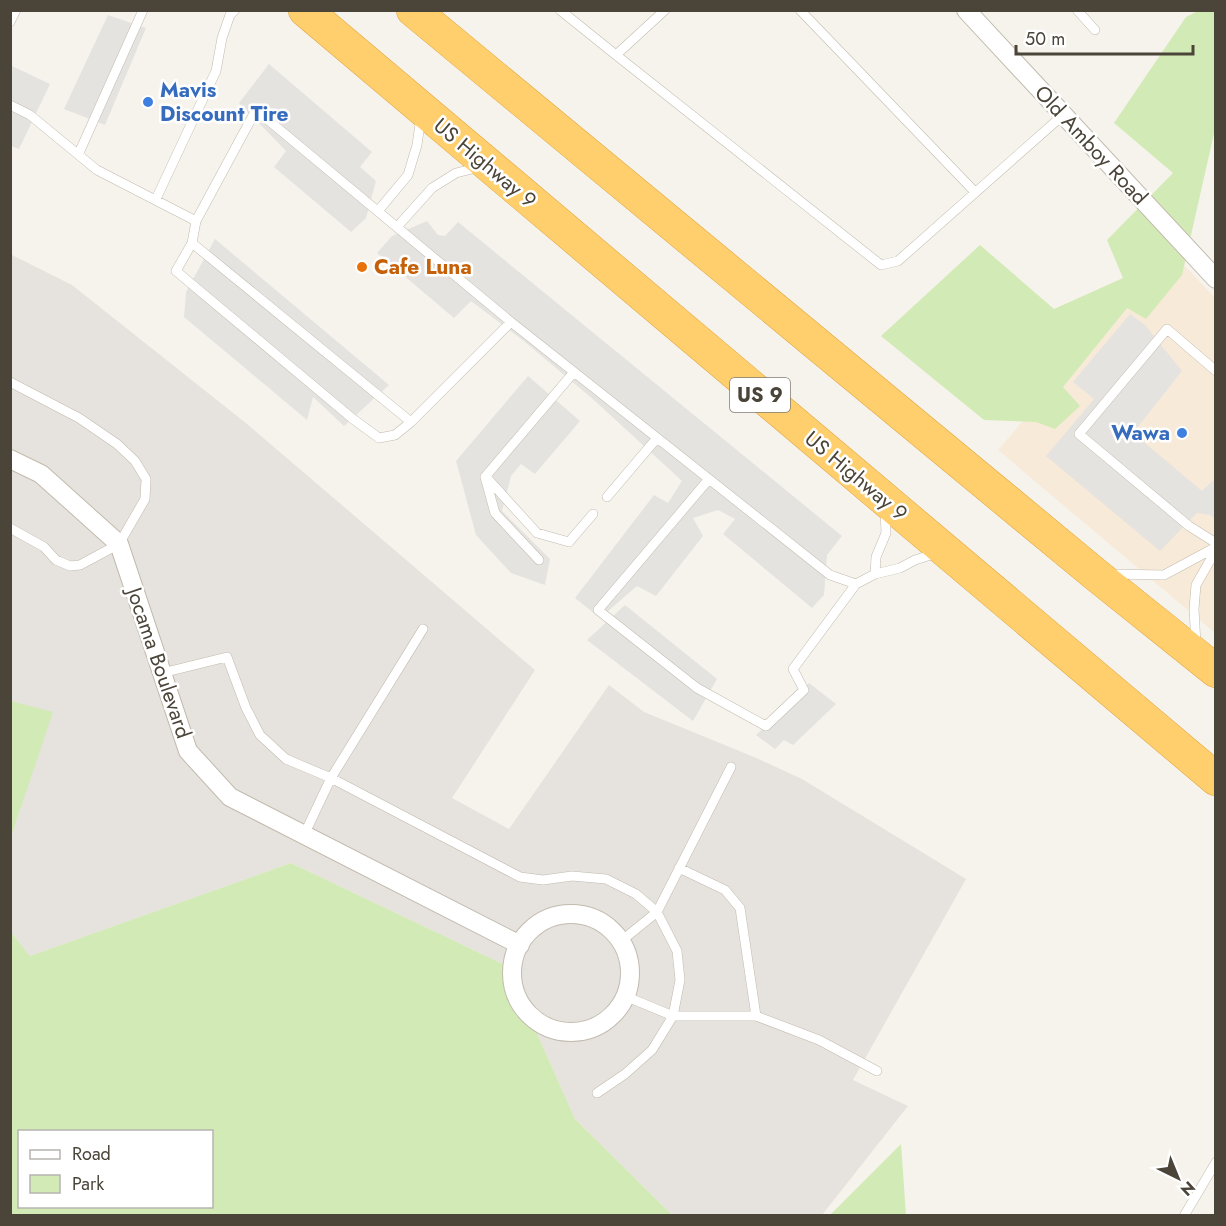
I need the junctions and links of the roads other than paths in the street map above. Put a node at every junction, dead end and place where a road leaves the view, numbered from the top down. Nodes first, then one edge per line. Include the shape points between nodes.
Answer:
1 (16, 10) edge
2 (143, 10) edge
3 (235, 10) edge
4 (305, 10) edge
5 (413, 10) edge
6 (560, 10) edge
7 (665, 10) edge
8 (800, 10) edge
9 (966, 10) edge
10 (1077, 10) edge
11 (10, 22) edge
12 (1095, 30) dead end
13 (616, 55) junction
14 (10, 105) edge
15 (422, 109) junction
16 (1063, 115) junction
17 (78, 153) junction
18 (488, 165) junction
19 (975, 192) junction
20 (156, 199) junction
21 (378, 211) junction
22 (196, 221) junction
23 (397, 227) junction
24 (192, 243) junction
25 (1215, 279) edge
26 (511, 322) junction
27 (1215, 371) edge
28 (574, 372) junction
29 (10, 382) edge
30 (411, 422) junction
31 (657, 438) junction
32 (10, 459) edge
33 (485, 477) junction
34 (709, 479) junction
35 (607, 497) dead end
36 (885, 501) junction
37 (593, 514) dead end
38 (10, 528) edge
39 (119, 544) junction
40 (1215, 547) edge
41 (945, 550) junction
42 (539, 560) dead end
43 (875, 574) junction
44 (1095, 574) junction
45 (856, 584) junction
46 (423, 629) dead end
47 (1206, 663) edge
48 (162, 673) junction
49 (731, 767) dead end
50 (331, 778) junction
51 (1215, 779) edge
52 (304, 835) junction
53 (679, 868) junction
54 (657, 912) junction
55 (620, 942) junction
56 (520, 945) junction
57 (625, 996) junction
58 (673, 1016) junction
59 (756, 1016) junction
60 (877, 1071) dead end
61 (597, 1093) dead end
62 (1215, 1162) edge
63 (1184, 1215) edge

1 - 11 lane
2 - 17 lane
3 - 20 lane via 222,38 216,71
4 - 15 highway, US Highway 9 / US 9
5 - 44 highway
6 - 13 lane
7 - 13 lane
8 - 19 lane
9 - 16 street, Old Amboy Road
10 - 12 lane
13 - 19 lane via 881,265 898,261
14 - 17 lane via 30,115
15 - 18 highway, US Highway 9 / US 9
15 - 21 lane via 408,175
16 - 19 lane
16 - 25 street, Old Amboy Road
17 - 20 lane via 97,170
18 - 23 lane via 456,173 432,188
18 - 36 highway, US Highway 9 / US 9
20 - 22 lane
21 - 22 lane via 256,110
21 - 23 lane
22 - 24 lane
23 - 26 lane
24 - 30 lane
24 - 30 lane via 176,271 353,419 379,438 395,435
26 - 28 lane
26 - 30 lane
27 - 40 lane via 1167,329 1079,434
28 - 31 lane
28 - 33 lane
29 - 39 lane via 79,418 135,461 146,479 145,499
31 - 34 lane
31 - 35 lane
32 - 39 street, Jocama Boulevard via 41,474
33 - 37 lane via 537,533 569,542
33 - 42 lane via 495,513
34 - 45 lane via 830,575
34 - 45 lane via 598,609 697,688 766,726 804,690 793,669
36 - 41 highway, US Highway 9 / US 9
36 - 43 lane via 886,533 876,557
38 - 39 lane via 70,566 80,565
39 - 48 street, Jocama Boulevard
40 - 44 lane via 1164,575
40 - 47 lane via 1196,585 1194,609
41 - 43 lane
41 - 51 highway, US Highway 9 / US 9
43 - 45 lane
44 - 47 highway
46 - 50 lane
48 - 50 lane via 227,657 260,735 286,759
48 - 52 street, Jocama Boulevard via 188,751 230,797
49 - 53 lane
50 - 52 lane
50 - 54 lane via 520,877 606,879 636,894
52 - 56 street, Jocama Boulevard
53 - 54 lane
53 - 59 lane via 725,890 740,908
54 - 55 lane
54 - 58 lane via 677,951 680,980
55 - 56 street via 600,922 582,915 564,915 531,930
55 - 57 street via 630,966
56 - 57 street via 512,975 515,993 524,1009 542,1025 578,1032 596,1027 611,1017
57 - 58 lane
58 - 59 lane
58 - 61 lane via 652,1050
59 - 60 lane via 819,1040
62 - 63 lane

